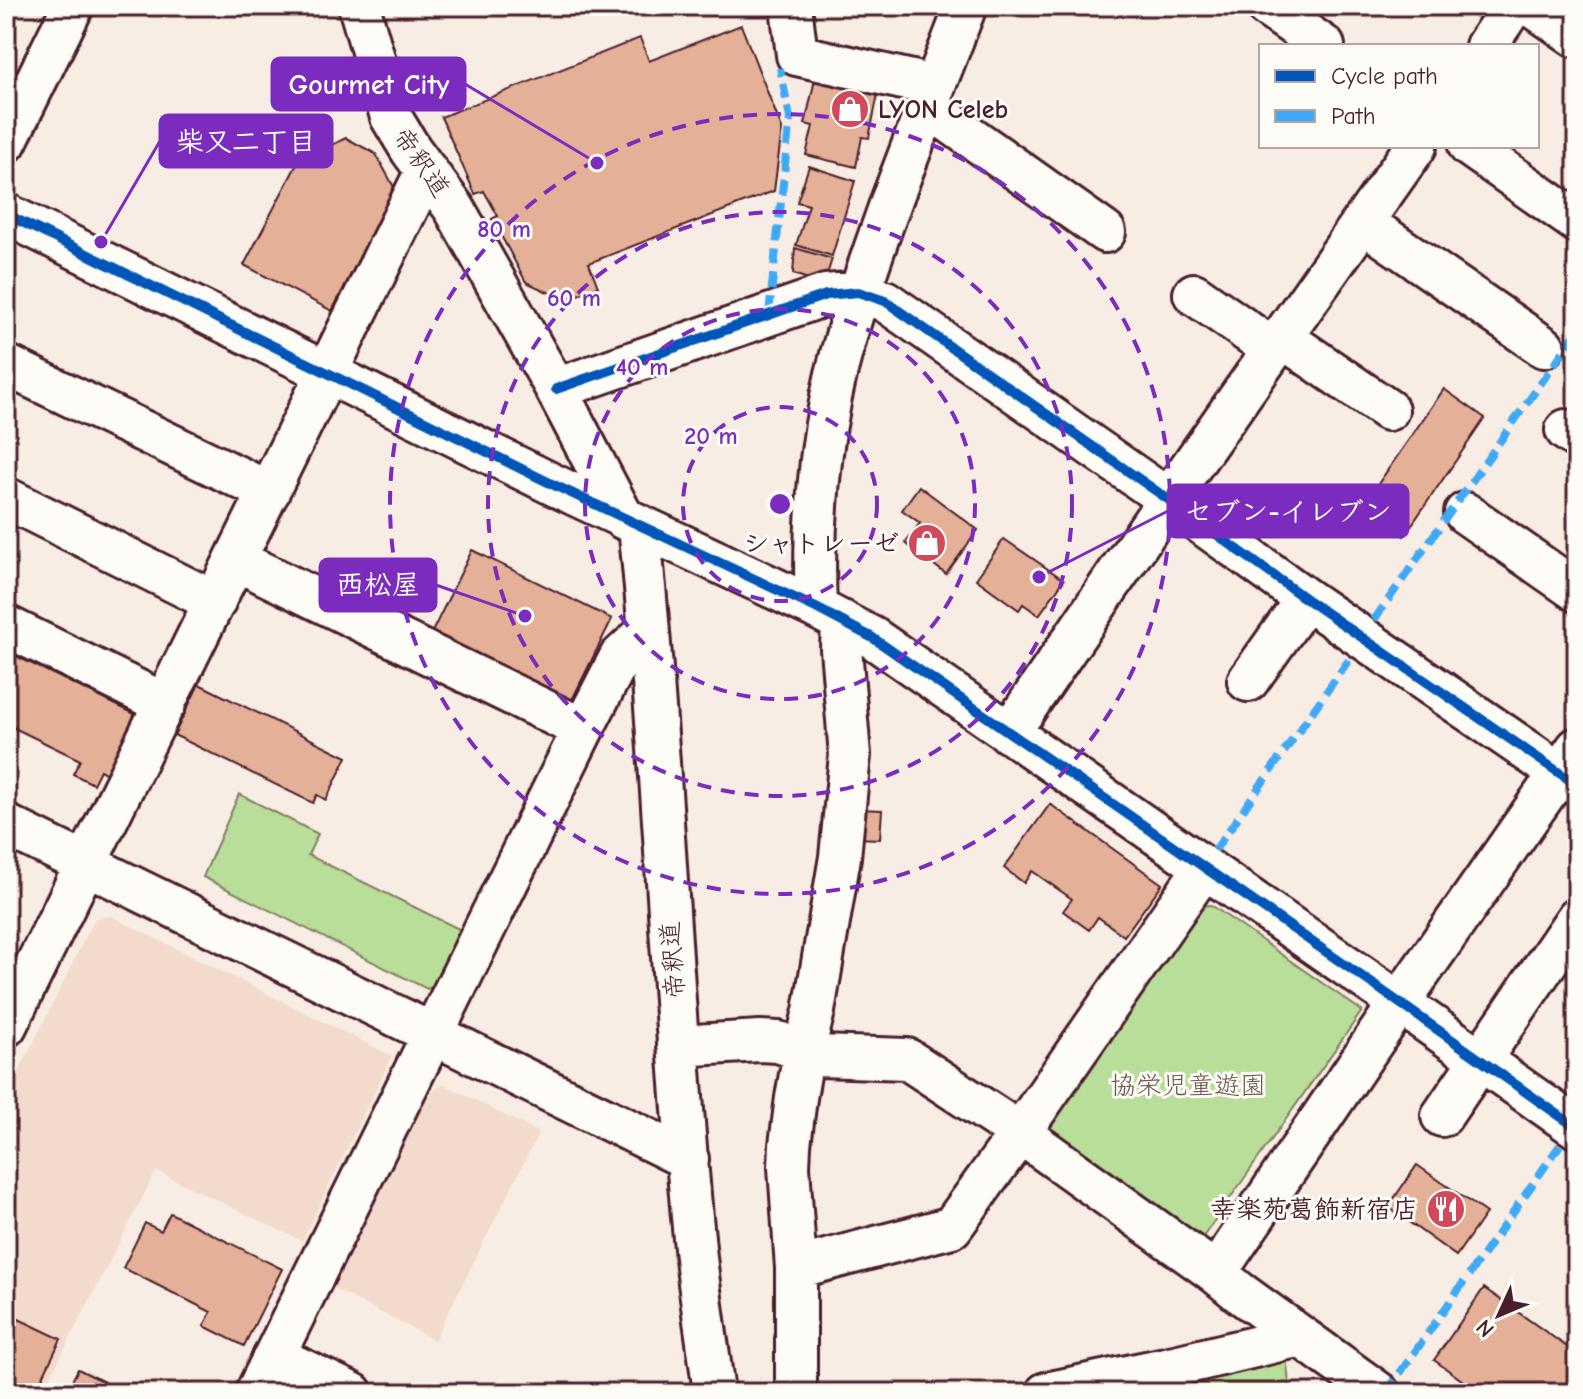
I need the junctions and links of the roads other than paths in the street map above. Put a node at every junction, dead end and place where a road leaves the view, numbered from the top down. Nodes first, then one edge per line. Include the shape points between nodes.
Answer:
1 (73, 6) edge
2 (359, 6) edge
3 (791, 6) edge
4 (966, 6) edge
5 (1266, 6) edge
6 (1513, 6) edge
7 (1532, 6) edge
8 (1577, 37) edge
9 (1321, 44) edge
10 (1487, 44) edge
11 (930, 96) junction
12 (6, 142) edge
13 (1415, 148) edge
14 (1472, 148) edge
15 (426, 171) junction
16 (6, 214) edge
17 (1577, 222) edge
18 (1364, 223) junction
19 (1105, 232) dead end
20 (858, 292) junction
21 (1194, 294) dead end
22 (1278, 344) junction
23 (1544, 347) dead end
24 (6, 365) edge
25 (327, 374) junction
26 (556, 389) junction
27 (1388, 410) dead end
28 (269, 492) junction
29 (6, 498) edge
30 (1169, 500) junction
31 (1465, 513) dead end
32 (631, 523) junction
33 (236, 560) junction
34 (1577, 591) edge
35 (1306, 599) junction
36 (215, 602) junction
37 (829, 615) junction
38 (6, 626) edge
39 (648, 631) junction
40 (1248, 681) dead end
41 (165, 704) junction
42 (583, 729) junction
43 (1009, 733) junction
44 (1571, 769) edge
45 (6, 825) edge
46 (86, 865) junction
47 (1204, 868) junction
48 (1577, 918) edge
49 (1400, 1003) junction
50 (6, 1026) edge
51 (433, 1033) junction
52 (678, 1046) junction
53 (804, 1051) junction
54 (1481, 1059) junction
55 (1442, 1116) dead end
56 (1577, 1128) edge
57 (1020, 1133) junction
58 (688, 1159) junction
59 (1221, 1266) junction
60 (796, 1268) junction
61 (1300, 1336) junction
62 (274, 1356) junction
63 (256, 1393) edge
64 (352, 1393) edge
65 (714, 1393) edge
66 (796, 1393) edge
67 (1046, 1393) edge
68 (1379, 1393) edge

1 - 12 street
2 - 15 street, 帝釈道 via 391,117
3 - 11 street via 797,55
4 - 11 street
5 - 9 street
6 - 10 street
7 - 8 street
11 - 19 street
11 - 20 street
13 - 18 street
14 - 17 street
15 - 25 street
15 - 26 street, 帝釈道 via 454,208
16 - 25 street
18 - 22 street
18 - 23 street
20 - 26 street via 826,295
20 - 30 street via 885,301
20 - 37 street via 832,393 815,509 814,558
21 - 22 street
22 - 27 street
22 - 30 street
24 - 28 street
25 - 28 street
25 - 32 street
26 - 32 street, 帝釈道
28 - 33 street
29 - 36 street
30 - 35 street
30 - 43 street
31 - 34 street
32 - 37 street
32 - 39 street, 帝釈道
33 - 36 street
33 - 42 street
35 - 40 street
35 - 44 street
36 - 41 street
37 - 43 street via 873,638
37 - 53 street via 841,649 850,755 840,857
38 - 41 street
39 - 42 street via 620,657
39 - 52 street, 帝釈道
41 - 46 street
42 - 51 street
43 - 47 street
44 - 49 street
45 - 46 street
46 - 50 street
46 - 51 street
47 - 49 street
47 - 57 street
48 - 54 street
49 - 54 street
49 - 59 street via 1358,1086
51 - 58 street
51 - 62 street
52 - 53 street via 760,1041
52 - 58 street, 帝釈道
53 - 57 street via 907,1059
53 - 60 street via 790,1145
54 - 55 street
54 - 56 street
57 - 59 street
57 - 60 street via 952,1227
58 - 65 street, 帝釈道
59 - 61 street via 1239,1292
60 - 66 street
61 - 67 street
61 - 68 street
62 - 63 street
62 - 64 street

